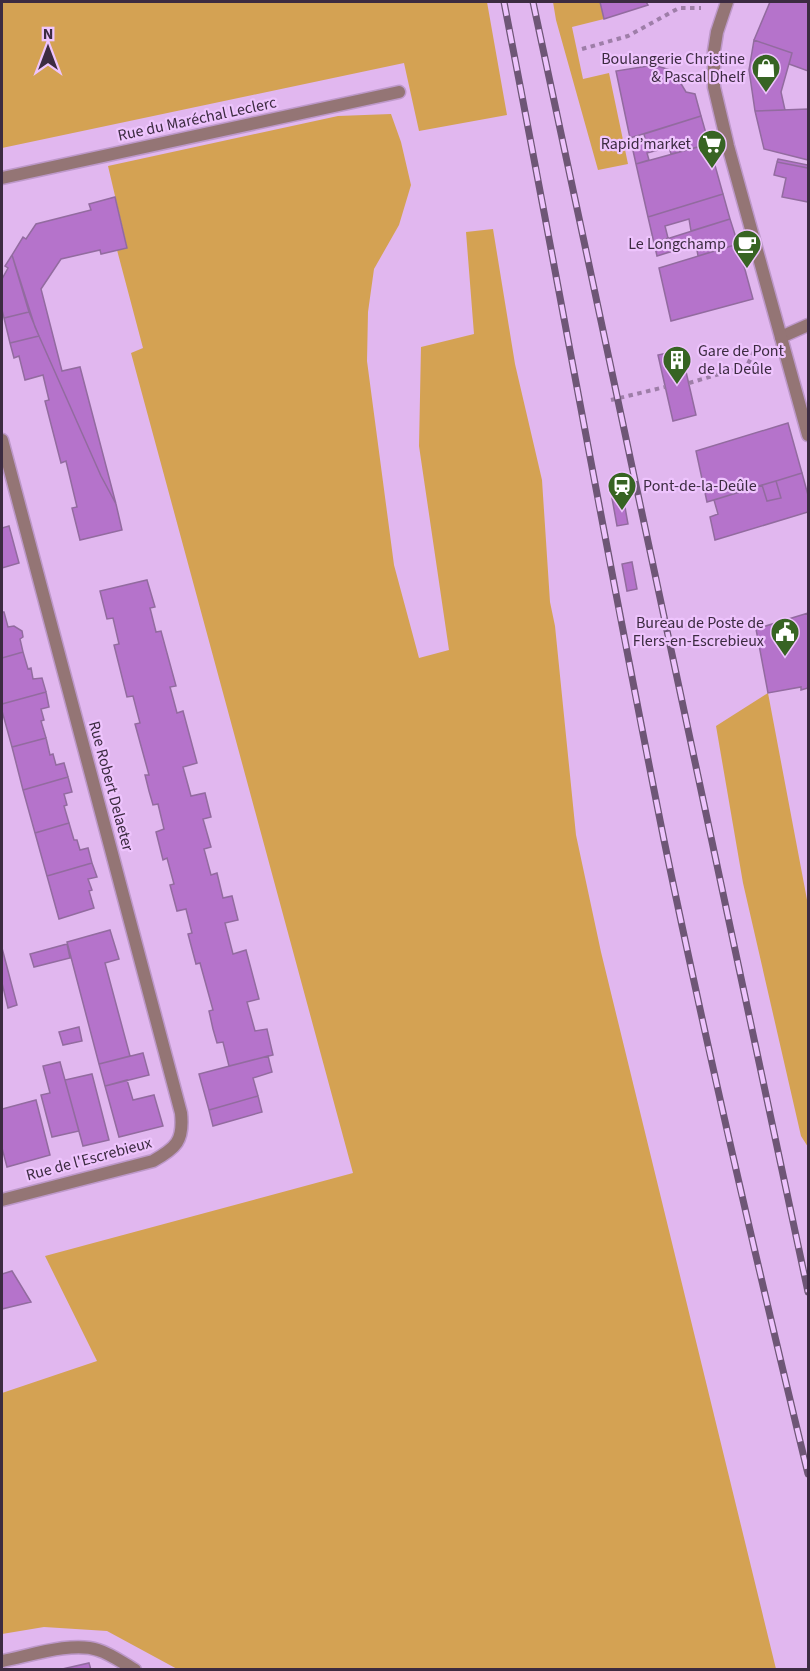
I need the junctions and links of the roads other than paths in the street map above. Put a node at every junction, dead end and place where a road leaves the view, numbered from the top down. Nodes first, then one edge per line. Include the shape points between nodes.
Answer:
1 (725, 7) edge
2 (399, 92) dead end
3 (2, 178) edge
4 (808, 325) edge
5 (781, 337) junction
6 (808, 435) edge
7 (2, 440) edge
8 (179, 1141) joint
9 (2, 1200) edge
10 (2, 1661) edge
11 (135, 1670) edge

1 - 5 street via 714,51 714,87
2 - 3 street, Rue du Maréchal Leclerc
4 - 5 street
5 - 6 street
7 - 8 street, Rue Robert Delaeter via 181,1113 183,1129
8 - 9 street, Rue de l'Escrebieux via 153,1161
10 - 11 street via 84,1647 108,1654

